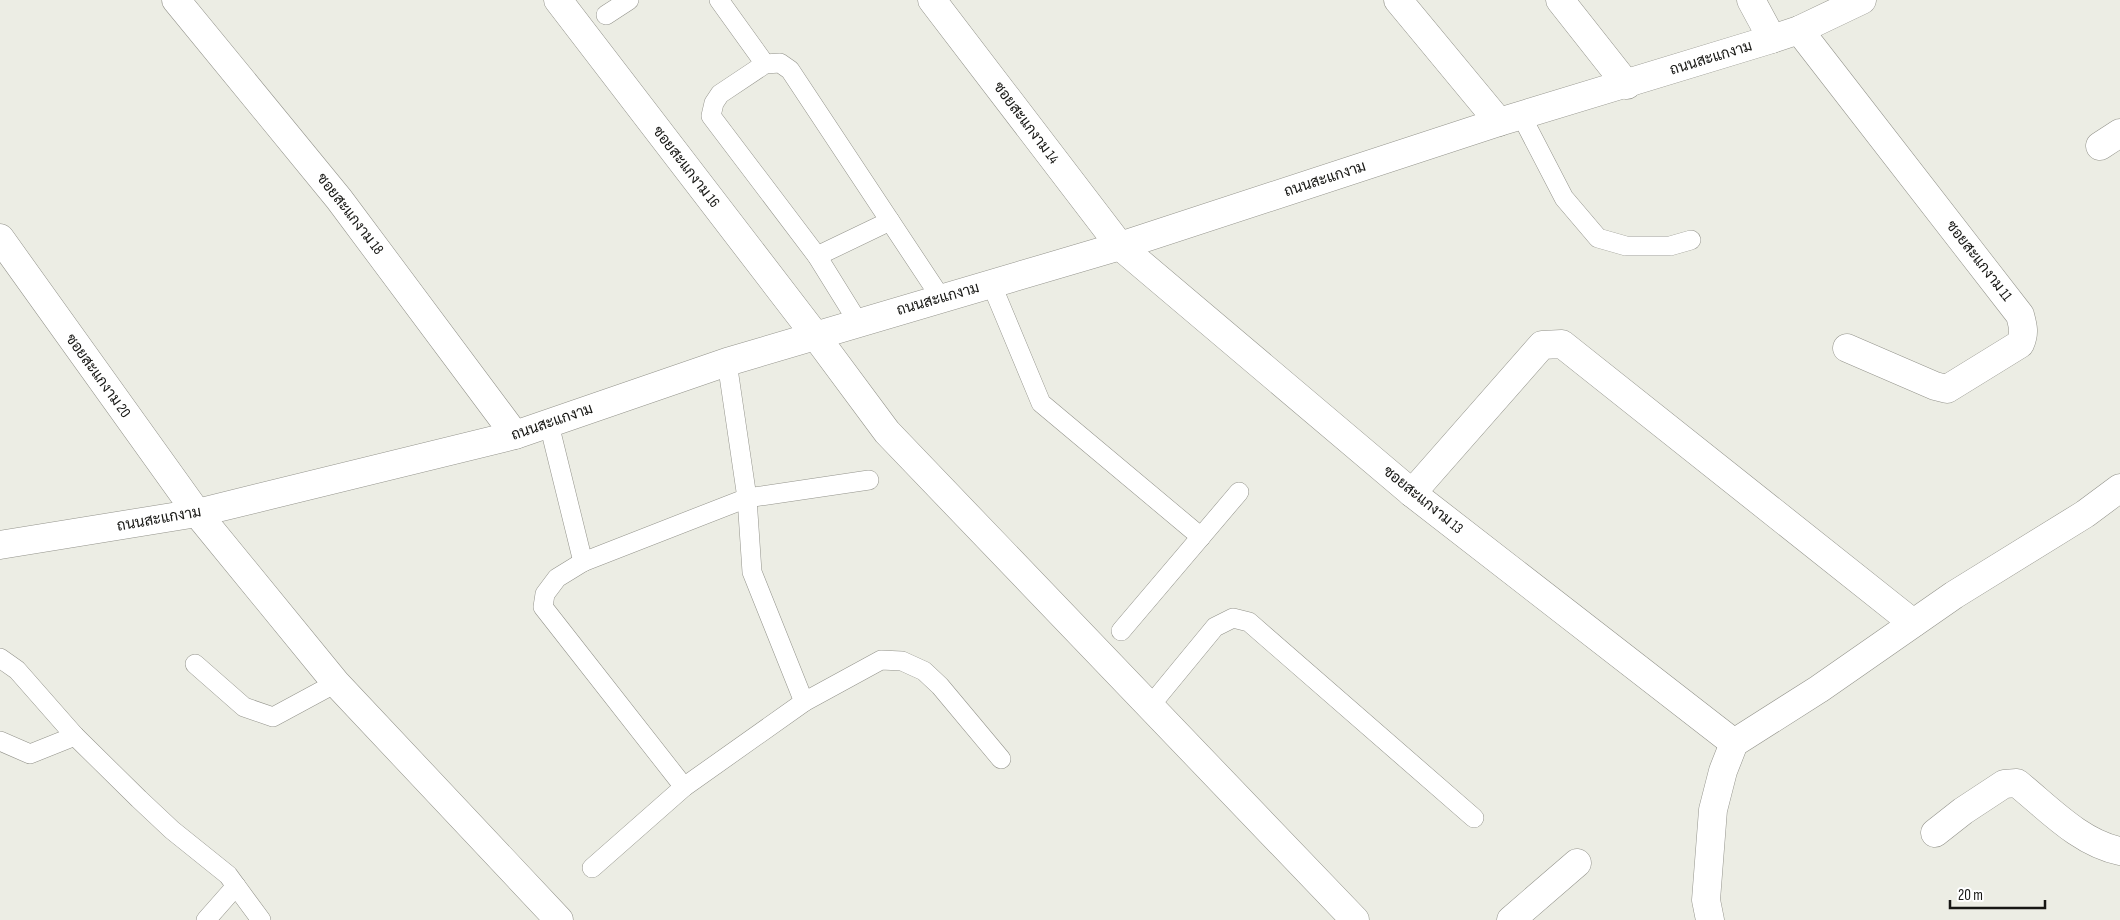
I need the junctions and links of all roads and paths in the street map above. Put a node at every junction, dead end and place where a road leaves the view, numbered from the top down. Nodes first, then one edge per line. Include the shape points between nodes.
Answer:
1 (176, 0) edge
2 (558, 0) edge
3 (628, 0) edge
4 (719, 0) edge
5 (932, 0) edge
6 (1398, 0) edge
7 (1560, 0) edge
8 (1751, 0) edge
9 (1862, 0) edge
10 (606, 14) dead end
11 (1799, 30) junction
12 (1772, 39) junction
13 (765, 64) junction
14 (1627, 85) junction
15 (1510, 118) junction
16 (890, 221) junction
17 (0, 238) edge
18 (1691, 240) dead end
19 (1120, 246) junction
20 (817, 256) junction
21 (992, 283) junction
22 (941, 298) junction
23 (858, 322) junction
24 (815, 334) junction
25 (1847, 348) dead end
26 (727, 362) junction
27 (549, 424) junction
28 (515, 435) junction
29 (869, 480) dead end
30 (2120, 488) edge
31 (1239, 492) dead end
32 (1412, 493) junction
33 (747, 498) junction
34 (197, 513) junction
35 (1201, 536) junction
36 (0, 545) edge
37 (582, 562) junction
38 (1913, 623) junction
39 (1121, 631) dead end
40 (0, 658) edge
41 (195, 664) dead end
42 (336, 683) junction
43 (804, 702) junction
44 (1150, 706) junction
45 (75, 736) junction
46 (0, 741) edge
47 (1734, 743) junction
48 (1001, 758) dead end
49 (684, 788) junction
50 (1474, 818) dead end
51 (1935, 833) dead end
52 (2120, 852) edge
53 (1577, 863) dead end
54 (592, 868) dead end
55 (236, 886) junction
56 (206, 920) edge
57 (261, 920) edge
58 (559, 920) edge
59 (1355, 920) edge
60 (1511, 920) edge
61 (1710, 920) edge

1 - 28 street, ซอยสะแกงาม 18 via 339,199
2 - 24 street, ซอยสะแกงาม 16
3 - 10 lane
4 - 13 lane
5 - 19 street, ซอยสะแกงาม 14
6 - 15 street
7 - 14 street
8 - 12 street
9 - 11 street, ถนนสะแกงาม
11 - 12 street, ถนนสะแกงาม
11 - 25 street, ซอยสะแกงาม 11 via 2020,315 2024,328 2020,344 1947,389
12 - 14 street, ถนนสะแกงาม
13 - 16 lane via 780,63 790,70
13 - 20 lane via 720,94 711,116
14 - 15 street, ถนนสะแกงาม
15 - 18 lane via 1564,198 1598,238 1626,246 1670,246
15 - 19 street, ถนนสะแกงาม
16 - 20 lane
16 - 22 lane
17 - 34 street, ซอยสะแกงาม 20
19 - 21 street, ถนนสะแกงาม
19 - 32 street, ซอยสะแกงาม 13
20 - 23 lane
21 - 22 street, ถนนสะแกงาม
21 - 35 lane via 1041,404
22 - 23 street, ถนนสะแกงาม
23 - 24 street, ถนนสะแกงาม
24 - 26 street, ถนนสะแกงาม
24 - 44 street, ซอยสะแกงาม 16 via 887,432
26 - 27 street, ถนนสะแกงาม
26 - 33 lane
27 - 28 street, ถนนสะแกงาม
27 - 37 lane
28 - 34 street, ถนนสะแกงาม
29 - 33 lane
30 - 38 street via 2085,514
31 - 35 lane
32 - 38 street via 1542,345 1562,344
32 - 47 street, ซอยสะแกงาม 13
33 - 37 lane
33 - 43 lane via 752,572
34 - 36 street, ถนนสะแกงาม
34 - 42 street, ซอยสะแกงาม 20
35 - 39 lane
37 - 49 lane via 557,578 544,594 543,607
38 - 47 street
40 - 45 lane via 17,670
41 - 42 lane via 244,707 273,717
42 - 58 street, ซอยสะแกงาม 20
43 - 48 lane via 881,660 902,661 924,671 940,686
43 - 49 lane
44 - 50 lane via 1215,628 1233,618 1249,622
44 - 59 street, ซอยสะแกงาม 16
45 - 46 lane via 30,754
45 - 55 lane via 172,830 228,875
47 - 61 street via 1722,771 1713,810 1706,900
49 - 54 lane
51 - 52 street via 2004,784 2017,783 2079,833 2106,849
53 - 60 street
55 - 56 lane
55 - 57 lane

